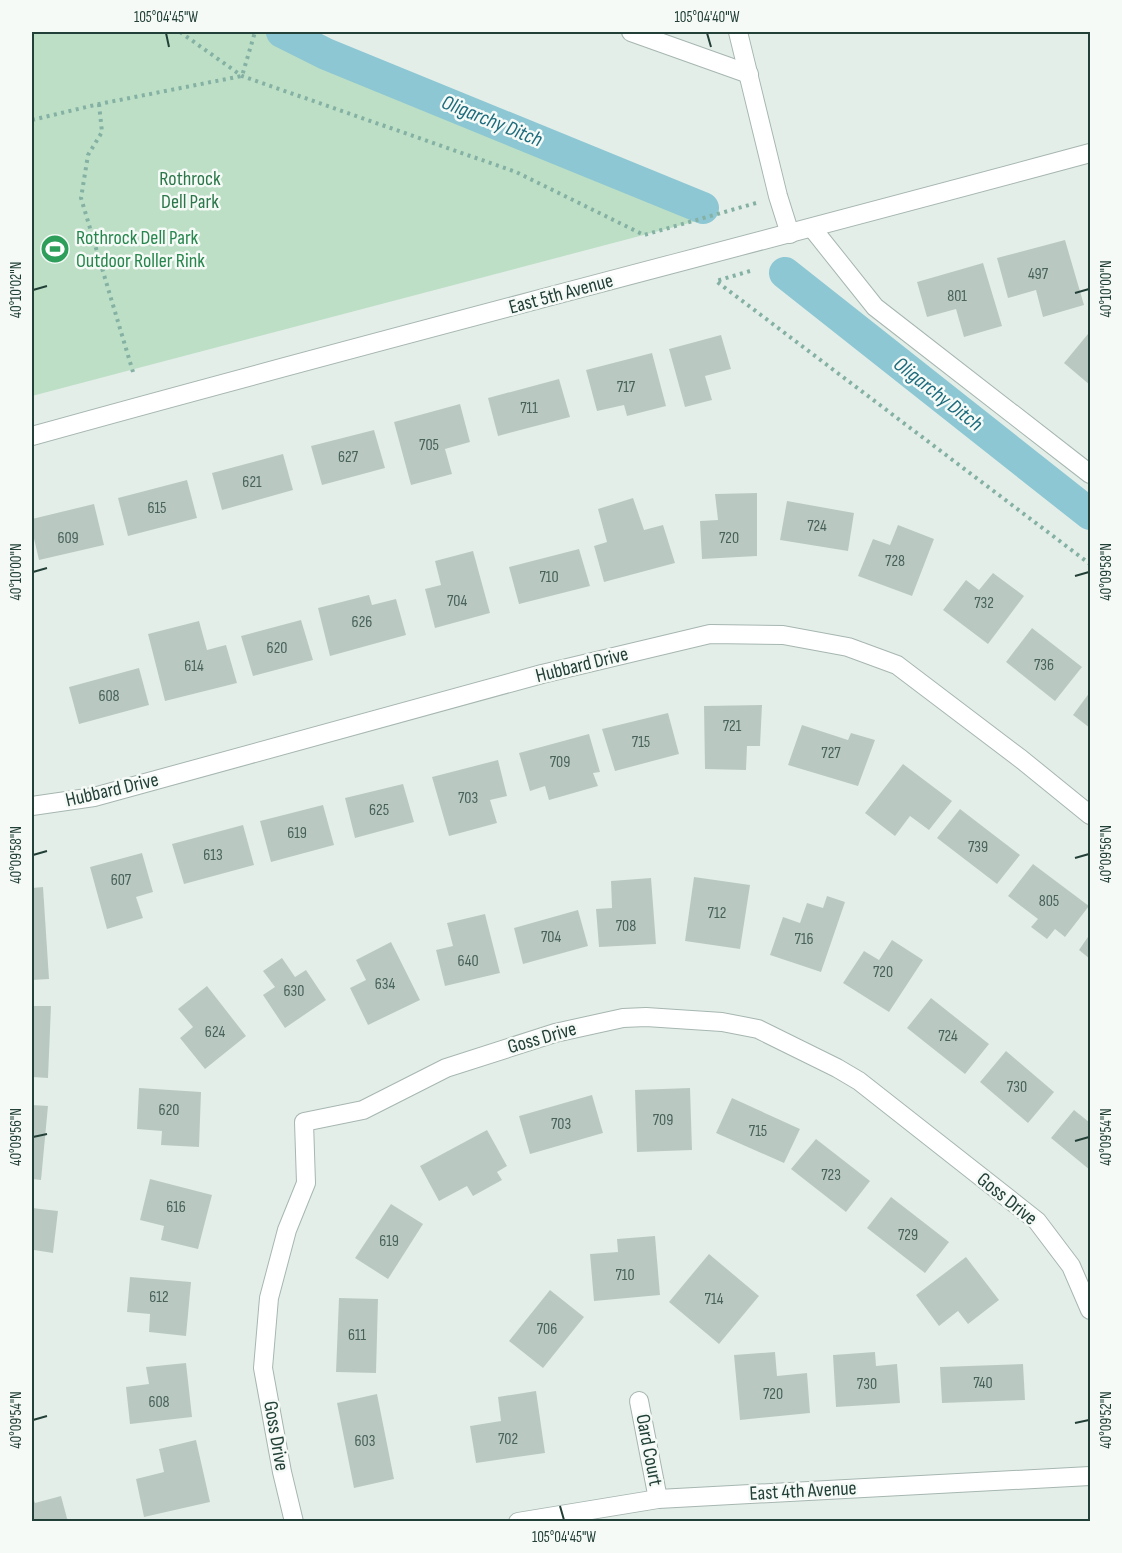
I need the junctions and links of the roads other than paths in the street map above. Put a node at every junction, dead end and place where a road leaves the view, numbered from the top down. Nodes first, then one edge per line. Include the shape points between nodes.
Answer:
1 (631, 32) edge
2 (738, 32) edge
3 (749, 74) junction
4 (1090, 153) edge
5 (812, 228) junction
6 (790, 234) junction
7 (32, 436) edge
8 (1090, 474) edge
9 (32, 806) edge
10 (1090, 815) edge
11 (1090, 1310) edge
12 (639, 1401) dead end
13 (1090, 1476) edge
14 (658, 1499) junction
15 (294, 1521) edge
16 (518, 1521) edge

1 - 3 street
2 - 3 street
3 - 6 street
4 - 5 street, East 5th Avenue
5 - 6 street, East 5th Avenue
5 - 8 street via 875,307
6 - 7 street, East 5th Avenue
9 - 10 street, Hubbard Drive via 94,797 542,674 710,634 783,634 848,647 897,665
11 - 15 street, Goss Drive via 1071,1266 1037,1221 859,1081 837,1068 758,1029 722,1022 623,1018 555,1033 446,1068 363,1110 304,1122 306,1183 287,1230 270,1298 263,1368
12 - 14 street, Oard Court
13 - 14 street, East 4th Avenue
14 - 16 street, East 4th Avenue

